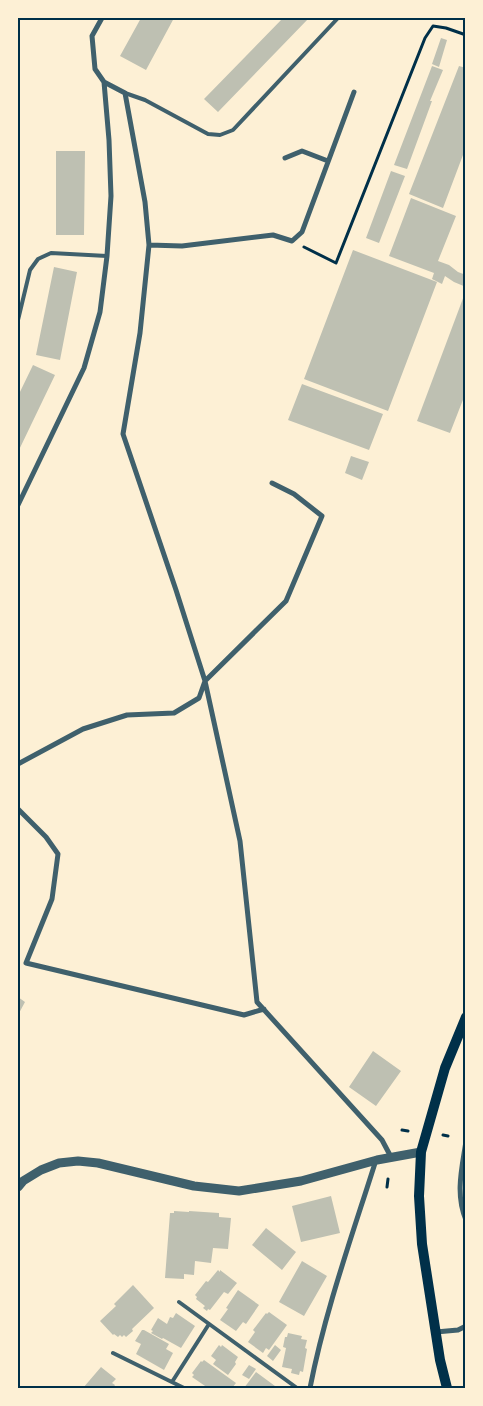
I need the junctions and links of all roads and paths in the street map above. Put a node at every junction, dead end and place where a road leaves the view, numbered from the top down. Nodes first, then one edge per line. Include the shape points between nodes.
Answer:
1 (102, 18) edge
2 (338, 18) edge
3 (466, 35) edge
4 (104, 82) junction
5 (354, 92) dead end
6 (125, 93) junction
7 (285, 158) dead end
8 (328, 161) junction
9 (292, 241) junction
10 (149, 245) junction
11 (107, 256) junction
12 (18, 320) edge
13 (272, 483) dead end
14 (18, 505) edge
15 (205, 681) junction
16 (18, 762) edge
17 (18, 809) edge
18 (264, 1009) junction
19 (466, 1017) edge
20 (402, 1130) dead end
21 (408, 1131) dead end
22 (466, 1141) edge
23 (421, 1152) junction
24 (391, 1157) junction
25 (377, 1160) junction
26 (388, 1179) dead end
27 (387, 1187) dead end
28 (18, 1188) edge
29 (466, 1220) edge
30 (179, 1302) dead end
31 (210, 1324) junction
32 (466, 1326) edge
33 (436, 1332) junction
34 (114, 1353) dead end
35 (172, 1382) junction
36 (184, 1388) edge
37 (297, 1388) edge
38 (310, 1388) edge
39 (447, 1388) edge

1 - 4 street via 92,36 95,69
2 - 6 lane via 233,130 220,135 208,134 145,100
3 - 9 path via 433,26 425,38 336,263
4 - 6 street
4 - 11 street via 111,196
5 - 8 street
6 - 10 street via 145,202
7 - 8 street via 302,151
8 - 9 street via 302,232
9 - 10 street via 273,235 182,246
10 - 15 street via 140,333 123,434
11 - 12 lane via 51,253 38,259 30,270
11 - 14 street via 100,312 84,368
13 - 15 street via 294,494 322,516 286,601
15 - 16 street via 199,698 174,713 127,715 83,729
15 - 18 street via 240,841 258,1002
17 - 18 street via 58,854 52,899 26,962 244,1015
18 - 24 street via 382,1140
19 - 23 main road via 445,1068
20 - 21 path
22 - 29 street via 459,1192
23 - 24 street
23 - 33 main road via 422,1244
24 - 25 street
25 - 28 street via 301,1181 239,1191 194,1186 78,1161 59,1163 41,1170
25 - 38 street via 334,1292
26 - 27 path
30 - 31 lane
31 - 35 lane
31 - 37 lane
32 - 33 street
33 - 39 main road
34 - 35 lane
35 - 36 lane

